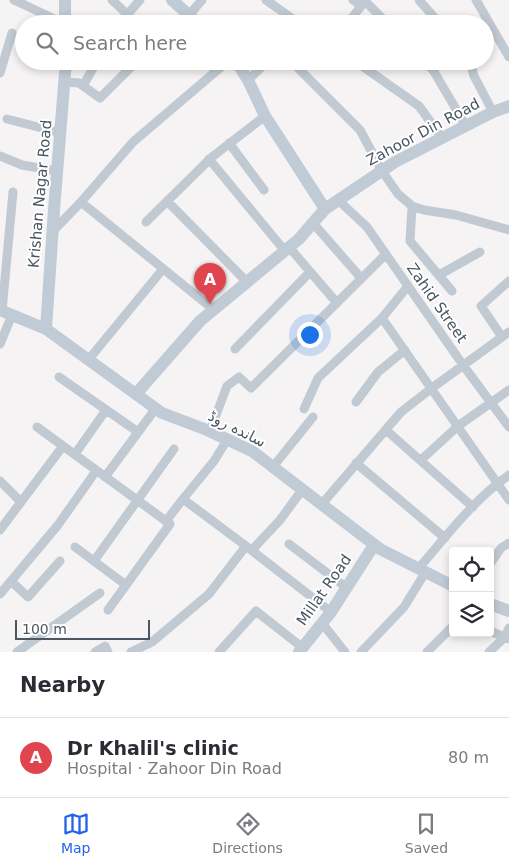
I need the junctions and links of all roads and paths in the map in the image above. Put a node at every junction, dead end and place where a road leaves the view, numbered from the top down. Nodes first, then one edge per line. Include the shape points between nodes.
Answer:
1 (14, 0) edge
2 (65, 0) edge
3 (112, 0) edge
4 (140, 0) edge
5 (172, 0) edge
6 (202, 0) edge
7 (266, 0) edge
8 (353, 0) edge
9 (419, 0) edge
10 (476, 0) edge
11 (364, 2) edge
12 (127, 14) joint
13 (46, 15) edge
14 (65, 15) edge
15 (189, 15) edge
16 (196, 15) edge
17 (287, 15) edge
18 (354, 15) edge
19 (378, 15) edge
20 (432, 15) edge
21 (483, 15) edge
22 (12, 33) dead end
23 (494, 34) edge
24 (509, 57) edge
25 (66, 70) edge
26 (92, 70) edge
27 (128, 70) edge
28 (217, 70) edge
29 (242, 70) edge
30 (259, 70) edge
31 (300, 70) edge
32 (368, 70) edge
33 (433, 70) edge
34 (472, 70) edge
35 (0, 73) edge
36 (248, 80) junction
37 (65, 82) junction
38 (83, 86) junction
39 (509, 106) edge
40 (493, 112) junction
41 (265, 116) junction
42 (7, 119) dead end
43 (466, 126) junction
44 (61, 133) junction
45 (442, 138) junction
46 (229, 143) junction
47 (0, 156) edge
48 (209, 159) junction
49 (57, 171) junction
50 (382, 171) junction
51 (264, 190) dead end
52 (13, 192) dead end
53 (338, 200) junction
54 (167, 201) junction
55 (81, 202) junction
56 (412, 206) junction
57 (325, 209) junction
58 (146, 222) dead end
59 (313, 223) junction
60 (509, 230) edge
61 (52, 231) junction
62 (287, 249) junction
63 (480, 252) dead end
64 (386, 254) junction
65 (163, 269) junction
66 (310, 272) junction
67 (439, 275) junction
68 (361, 278) junction
69 (509, 281) edge
70 (247, 282) junction
71 (408, 286) junction
72 (452, 291) dead end
73 (337, 303) junction
74 (214, 310) junction
75 (5, 312) edge
76 (382, 318) junction
77 (46, 329) junction
78 (506, 335) edge
79 (0, 344) edge
80 (235, 349) dead end
81 (405, 350) junction
82 (88, 359) junction
83 (464, 365) junction
84 (59, 377) dead end
85 (432, 388) junction
86 (509, 390) edge
87 (136, 394) junction
88 (356, 402) dead end
89 (492, 402) junction
90 (156, 408) junction
91 (304, 409) dead end
92 (106, 410) junction
93 (313, 417) dead end
94 (458, 426) junction
95 (37, 427) dead end
96 (509, 427) edge
97 (386, 430) junction
98 (210, 431) junction
99 (138, 432) junction
100 (227, 440) junction
101 (63, 446) junction
102 (174, 449) dead end
103 (75, 454) junction
104 (421, 460) junction
105 (356, 463) junction
106 (272, 468) junction
107 (96, 471) junction
108 (509, 475) edge
109 (105, 477) junction
110 (0, 480) edge
111 (498, 483) junction
112 (302, 490) junction
113 (183, 499) junction
114 (136, 500) junction
115 (509, 500) edge
116 (21, 502) junction
117 (321, 505) junction
118 (473, 507) junction
119 (166, 521) junction
120 (0, 530) edge
121 (445, 538) junction
122 (509, 543) edge
123 (289, 544) dead end
124 (374, 545) junction
125 (75, 547) dead end
126 (249, 548) junction
127 (494, 558) edge
128 (60, 561) dead end
129 (94, 561) junction
130 (421, 571) junction
131 (11, 581) junction
132 (449, 584) edge
133 (126, 585) junction
134 (347, 588) junction
135 (100, 593) dead end
136 (0, 594) edge
137 (494, 605) edge
138 (108, 610) dead end
139 (509, 611) edge
140 (331, 612) junction
141 (322, 623) junction
142 (509, 628) edge
143 (449, 630) edge
144 (494, 633) edge
145 (507, 638) edge
146 (301, 650) edge
147 (17, 652) edge
148 (95, 652) edge
149 (108, 652) edge
150 (131, 652) edge
151 (220, 652) edge
152 (345, 652) edge
153 (361, 652) edge
154 (427, 652) edge
155 (489, 652) edge

1 - 13 street
2 - 14 main road
3 - 12 street
4 - 12 street
5 - 15 main road
6 - 16 street
7 - 17 street
8 - 11 street
9 - 20 street
10 - 21 street
11 - 18 street
11 - 19 street
22 - 35 street
23 - 24 street
25 - 37 main road, Krishan Nagar Road
26 - 38 street
27 - 38 street via 100,98
28 - 55 street via 133,142
29 - 36 main road
30 - 36 street
31 - 50 street via 360,130
32 - 45 street via 419,106
33 - 43 street
34 - 40 street
36 - 41 main road
37 - 38 street
37 - 44 main road, Krishan Nagar Road
39 - 40 main road, Zahoor Din Road
40 - 43 main road, Zahoor Din Road
41 - 46 street
41 - 57 main road
42 - 44 street
43 - 45 main road, Zahoor Din Road
44 - 49 main road, Krishan Nagar Road
45 - 50 main road, Zahoor Din Road
46 - 48 street
46 - 51 street
47 - 49 street via 22,165
48 - 54 street
48 - 62 street
49 - 61 main road, Krishan Nagar Road
50 - 53 main road, Zahoor Din Road
50 - 56 street via 398,194
52 - 75 street
53 - 57 main road, Zahoor Din Road
53 - 64 street, Zahid Street via 367,227
54 - 58 street
54 - 70 street
55 - 61 street
55 - 65 street
56 - 60 street via 456,214
56 - 67 street via 410,241
57 - 59 main road, Zahoor Din Road
59 - 62 main road, Zahoor Din Road
59 - 68 street
61 - 77 main road, Krishan Nagar Road
62 - 66 street
62 - 70 main road, Zahoor Din Road
63 - 67 street
64 - 68 street
64 - 71 street, Zahid Street
65 - 74 street
65 - 82 street
66 - 73 street
66 - 80 street
67 - 72 street
68 - 73 street
69 - 78 street via 481,306
70 - 74 main road, Zahoor Din Road
71 - 76 street
71 - 83 street, Zahid Street
73 - 98 street via 251,388 239,377 227,386
74 - 87 main road, Zahoor Din Road via 200,321
75 - 77 main road, ساندہ روڈ
75 - 79 street
76 - 81 street
76 - 91 street via 318,378
77 - 82 main road, ساندہ روڈ
78 - 83 street
81 - 85 street
81 - 88 street via 378,372
82 - 87 main road, ساندہ روڈ
83 - 85 street
83 - 89 street, Zahid Street
84 - 92 street
85 - 94 street
85 - 97 street via 401,412
86 - 89 street
87 - 90 main road, ساندہ روڈ
89 - 94 street
89 - 96 street, Zahid Street
90 - 98 main road, ساندہ روڈ
90 - 99 street
92 - 99 street
92 - 103 street
93 - 106 street
94 - 104 street
94 - 111 street
95 - 101 street
97 - 104 street
97 - 105 street
98 - 100 main road, ساندہ روڈ
99 - 109 street
100 - 106 main road, ساندہ روڈ via 252,451
100 - 113 street via 214,462
101 - 103 street
101 - 116 street
102 - 114 street
103 - 107 street
104 - 118 street
105 - 117 street
105 - 121 street
106 - 112 main road, ساندہ روڈ
107 - 109 street
107 - 131 street via 58,525
108 - 111 street
109 - 114 street
110 - 116 street
111 - 115 street
111 - 118 street
112 - 117 main road, ساندہ روڈ
112 - 126 street via 280,520
113 - 119 street
113 - 126 street
114 - 119 street
114 - 129 street
116 - 120 street
117 - 124 main road, ساندہ روڈ
118 - 121 street
119 - 133 street via 170,524
121 - 130 street
122 - 127 street
123 - 134 street
124 - 130 main road, ساندہ روڈ
124 - 134 main road, Millat Road
125 - 129 street
126 - 140 street
126 - 150 street via 209,594 152,642
128 - 131 street via 28,597
129 - 133 street
130 - 132 main road, ساندہ روڈ
130 - 153 street via 404,607
131 - 136 street
133 - 138 street
134 - 140 main road, Millat Road
135 - 147 street
137 - 139 main road
140 - 141 main road, Millat Road
141 - 146 main road, Millat Road
141 - 152 street
142 - 145 street
143 - 154 street
144 - 145 street
145 - 155 street
146 - 151 street via 256,611
148 - 149 street via 105,646

